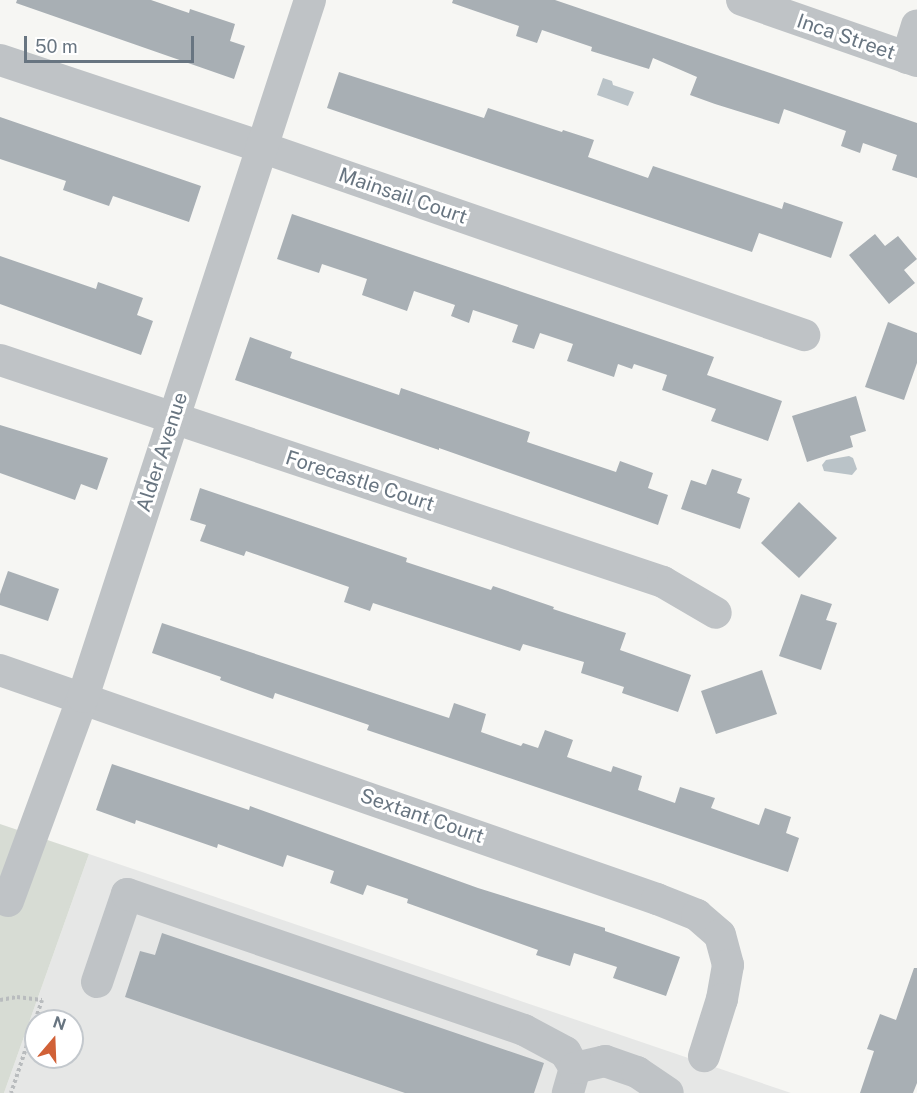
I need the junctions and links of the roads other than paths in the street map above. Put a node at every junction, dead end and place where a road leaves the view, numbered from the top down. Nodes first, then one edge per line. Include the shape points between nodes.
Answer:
1 (310, 0) edge
2 (742, 0) edge
3 (917, 26) edge
4 (912, 59) edge
5 (0, 60) edge
6 (261, 147) junction
7 (804, 335) dead end
8 (0, 360) edge
9 (172, 418) junction
10 (716, 613) dead end
11 (0, 670) edge
12 (83, 697) junction
13 (8, 901) dead end
14 (98, 982) dead end
15 (704, 1056) dead end
16 (571, 1080) edge
17 (668, 1093) edge

1 - 6 street, Alder Avenue
2 - 4 street, Inca Street
3 - 4 street
5 - 6 street, Mainsail Court
6 - 7 street, Mainsail Court
6 - 9 street, Alder Avenue
8 - 9 street, Forecastle Court
9 - 10 street, Forecastle Court via 663,582
9 - 12 street, Alder Avenue
11 - 12 street, Sextant Court
12 - 13 street, Alder Avenue
12 - 15 street, Sextant Court via 697,915 720,935 728,965
14 - 16 street via 127,894 524,1030 565,1052
16 - 17 street via 605,1061 637,1071

